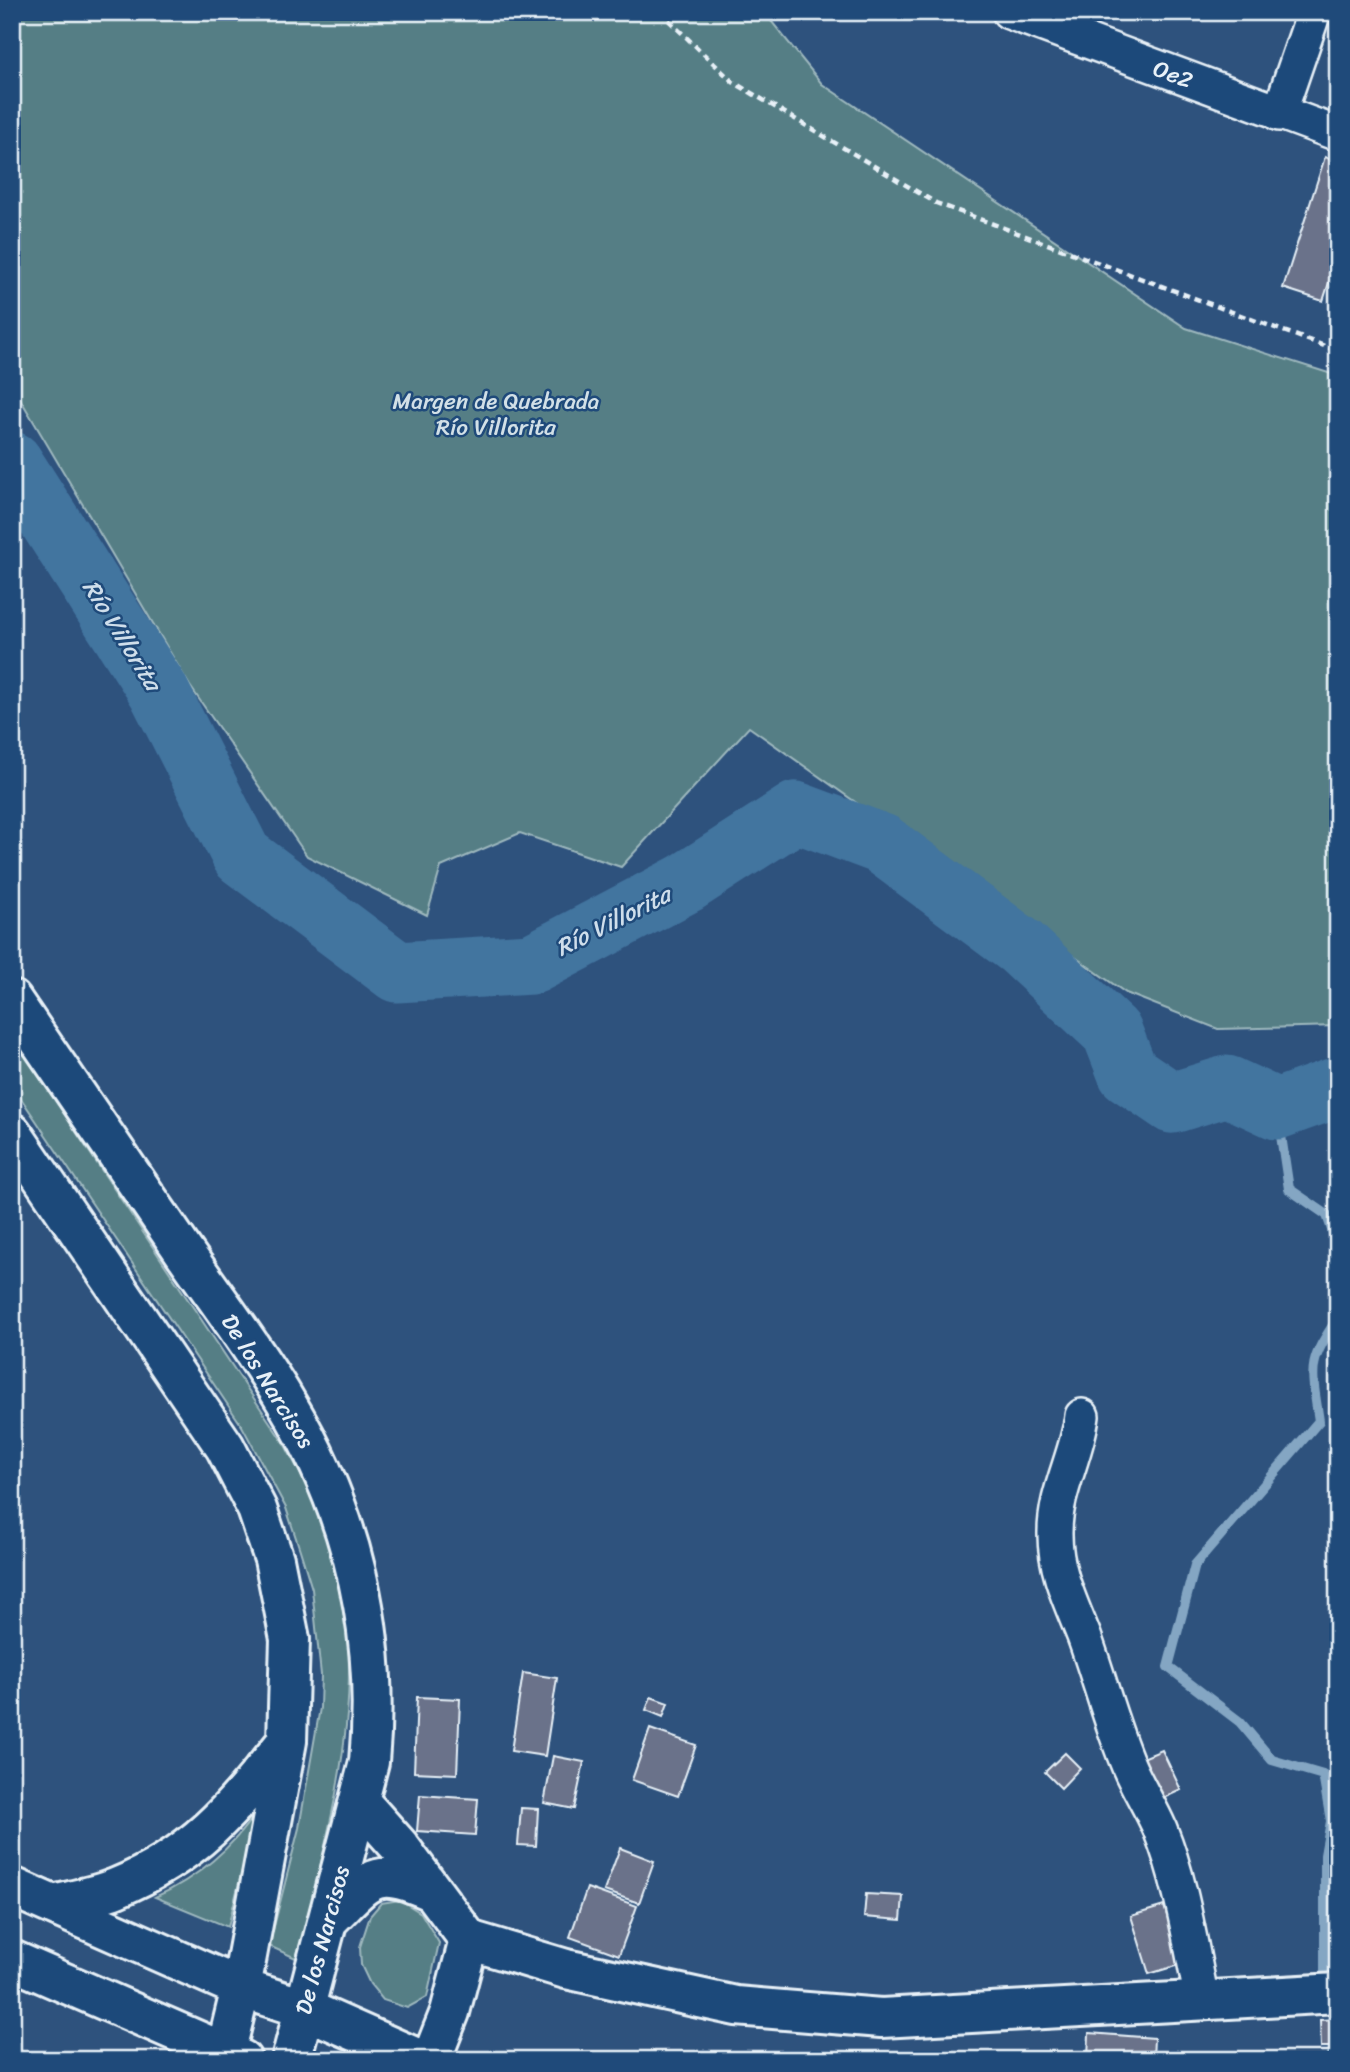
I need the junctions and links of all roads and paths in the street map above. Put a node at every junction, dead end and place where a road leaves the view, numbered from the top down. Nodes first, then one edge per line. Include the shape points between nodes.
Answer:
1 (660, 12) edge
2 (1009, 12) edge
3 (1314, 12) edge
4 (1279, 114) junction
5 (1338, 134) edge
6 (1338, 351) edge
7 (12, 1000) edge
8 (12, 1133) edge
9 (1082, 1416) dead end
10 (287, 1741) junction
11 (359, 1801) junction
12 (12, 1887) edge
13 (431, 1891) junction
14 (53, 1905) junction
15 (328, 1921) junction
16 (469, 1940) junction
17 (12, 1960) edge
18 (241, 1988) junction
19 (1338, 1993) edge
20 (1202, 2000) junction
21 (303, 2008) junction
22 (234, 2057) edge
23 (291, 2060) edge
24 (421, 2060) edge
25 (432, 2060) edge

1 - 6 path via 733,82 936,203
2 - 4 street, Oe2
3 - 4 street
4 - 5 street, Oe2
7 - 11 main road, De los Narcisos via 286,1402 333,1497 366,1616 372,1712 369,1762
8 - 10 main road via 225,1447 257,1509 274,1559 290,1639
9 - 20 street via 1079,1440 1062,1483 1055,1534 1060,1577 1129,1767 1160,1829 1178,1881
10 - 14 main road via 233,1808 192,1846 114,1889
10 - 18 main road
11 - 13 main road
11 - 15 main road, De los Narcisos
12 - 14 main road
13 - 15 main road via 403,1878 366,1883
13 - 16 main road
14 - 18 main road
15 - 21 main road, De los Narcisos
16 - 20 main road via 566,1969 736,2006 881,2018
16 - 25 main road
17 - 22 main road
18 - 21 main road
18 - 22 main road
19 - 20 main road
21 - 23 main road, De los Narcisos
21 - 24 main road

